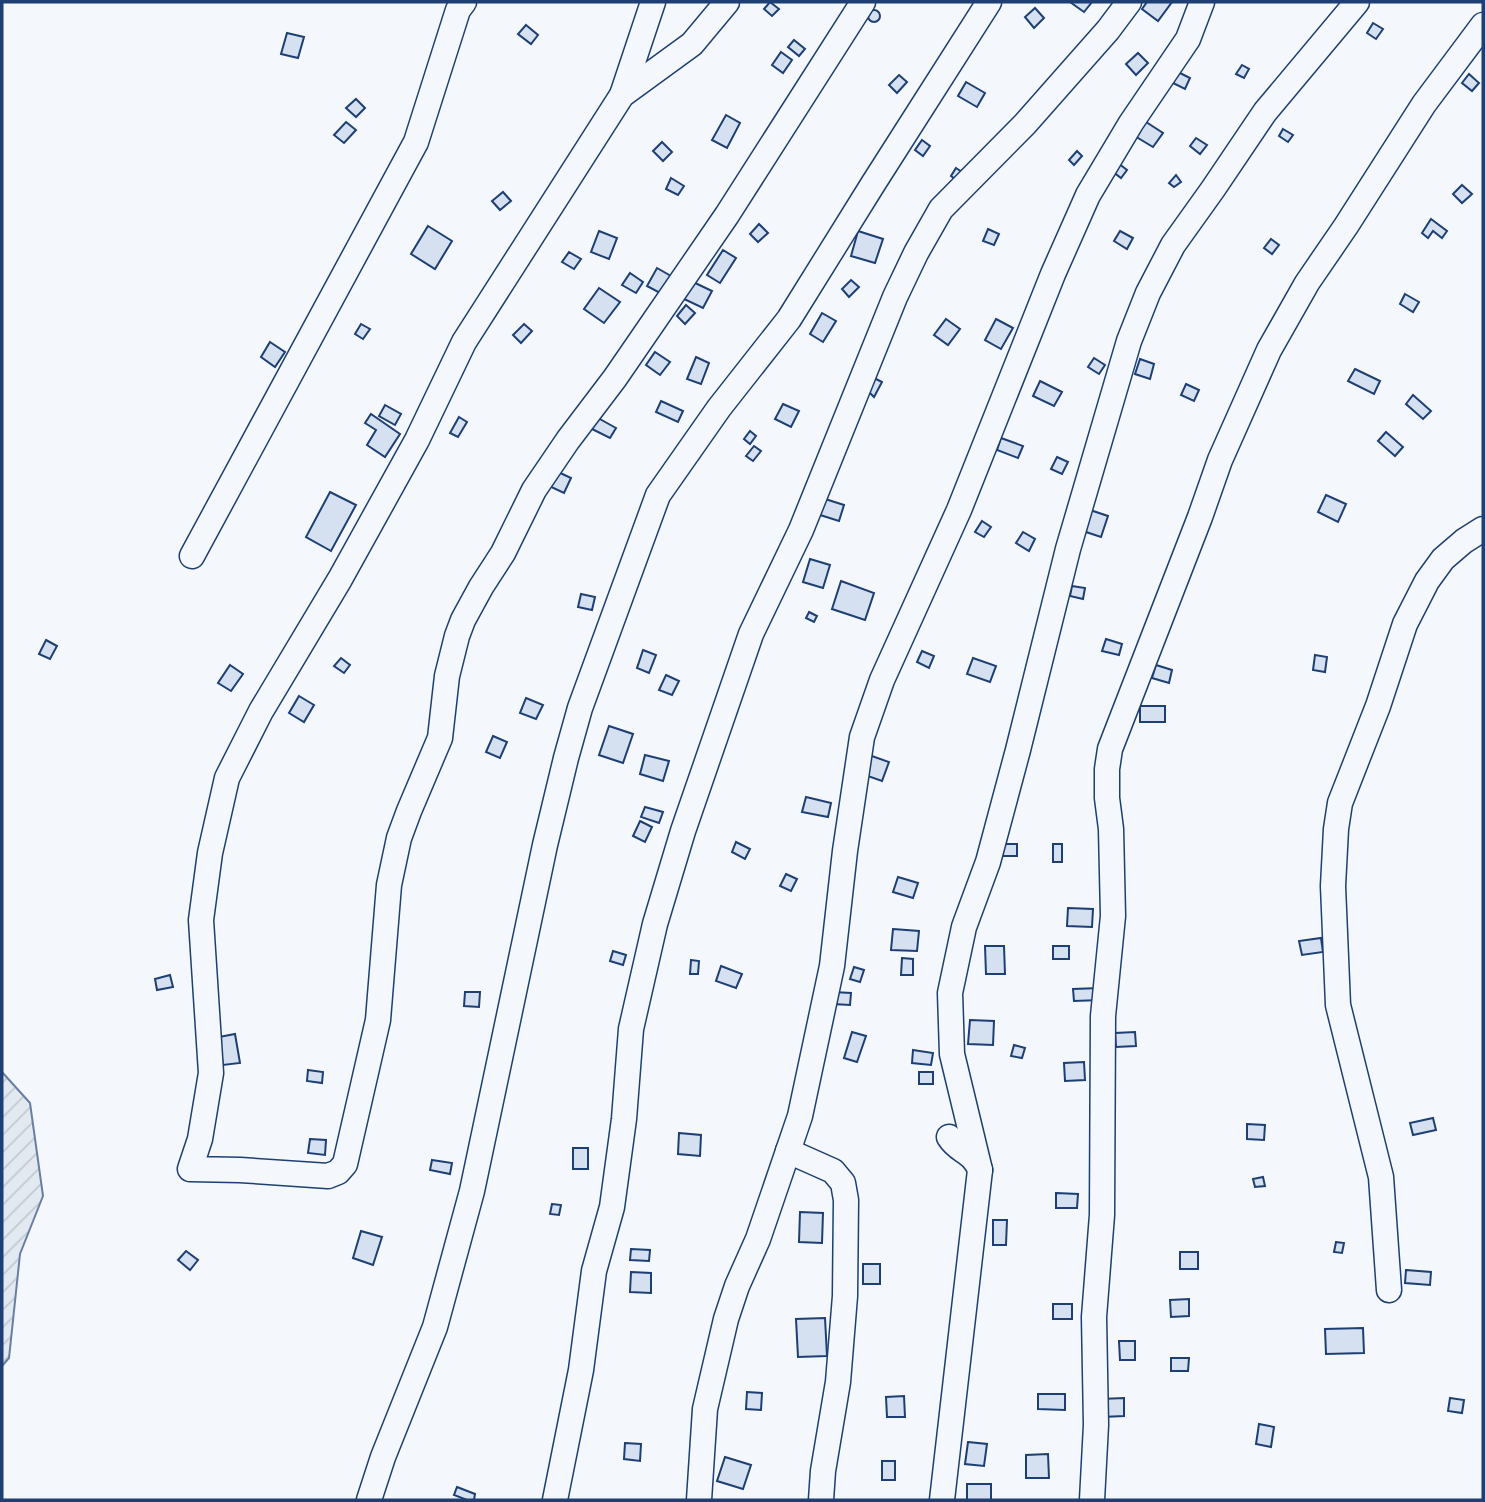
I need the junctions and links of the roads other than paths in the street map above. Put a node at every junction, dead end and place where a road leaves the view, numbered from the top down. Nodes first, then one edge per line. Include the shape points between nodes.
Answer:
1 (464, 2) edge
2 (653, 2) edge
3 (727, 2) edge
4 (863, 2) edge
5 (989, 2) edge
6 (1129, 2) edge
7 (1202, 2) edge
8 (1357, 2) edge
9 (1483, 25) edge
10 (622, 95) junction
11 (1483, 528) edge
12 (192, 556) dead end
13 (949, 1137) dead end
14 (788, 1151) junction
15 (979, 1170) junction
16 (1389, 1290) dead end
17 (369, 1500) edge
18 (555, 1500) edge
19 (699, 1500) edge
20 (821, 1500) edge
21 (942, 1500) edge
22 (1093, 1500) edge

1 - 12 street via 416,142
2 - 10 street
3 - 10 street via 692,44
4 - 10 street via 727,215 534,490 463,620 447,676 440,738 399,838 389,885 378,1020 345,1164 328,1176 190,1168 200,1139 211,1073 201,920 227,778 417,440 464,342
5 - 17 street via 789,319 657,495 566,758 472,1191 435,1326
6 - 18 street via 1025,124 941,209 895,297 801,530 751,634 683,831 631,1029 612,1207 594,1271 581,1370
7 - 14 street via 1188,39 1088,195 960,510 882,680 862,737 832,966 800,1116
8 - 15 street via 1265,112 1173,245 1129,341 1068,549 950,993 952,1054
9 - 22 street via 1424,104 1307,283 1269,350 1220,460 1110,749 1107,798 1113,916 1103,1016
11 - 16 street via 1443,559 1405,624 1340,803 1336,829 1333,886 1338,1005 1381,1177
13 - 15 street via 976,1160
14 - 19 street via 726,1319 705,1409
14 - 20 street via 833,1171 843,1183 846,1200 838,1382
15 - 21 street

